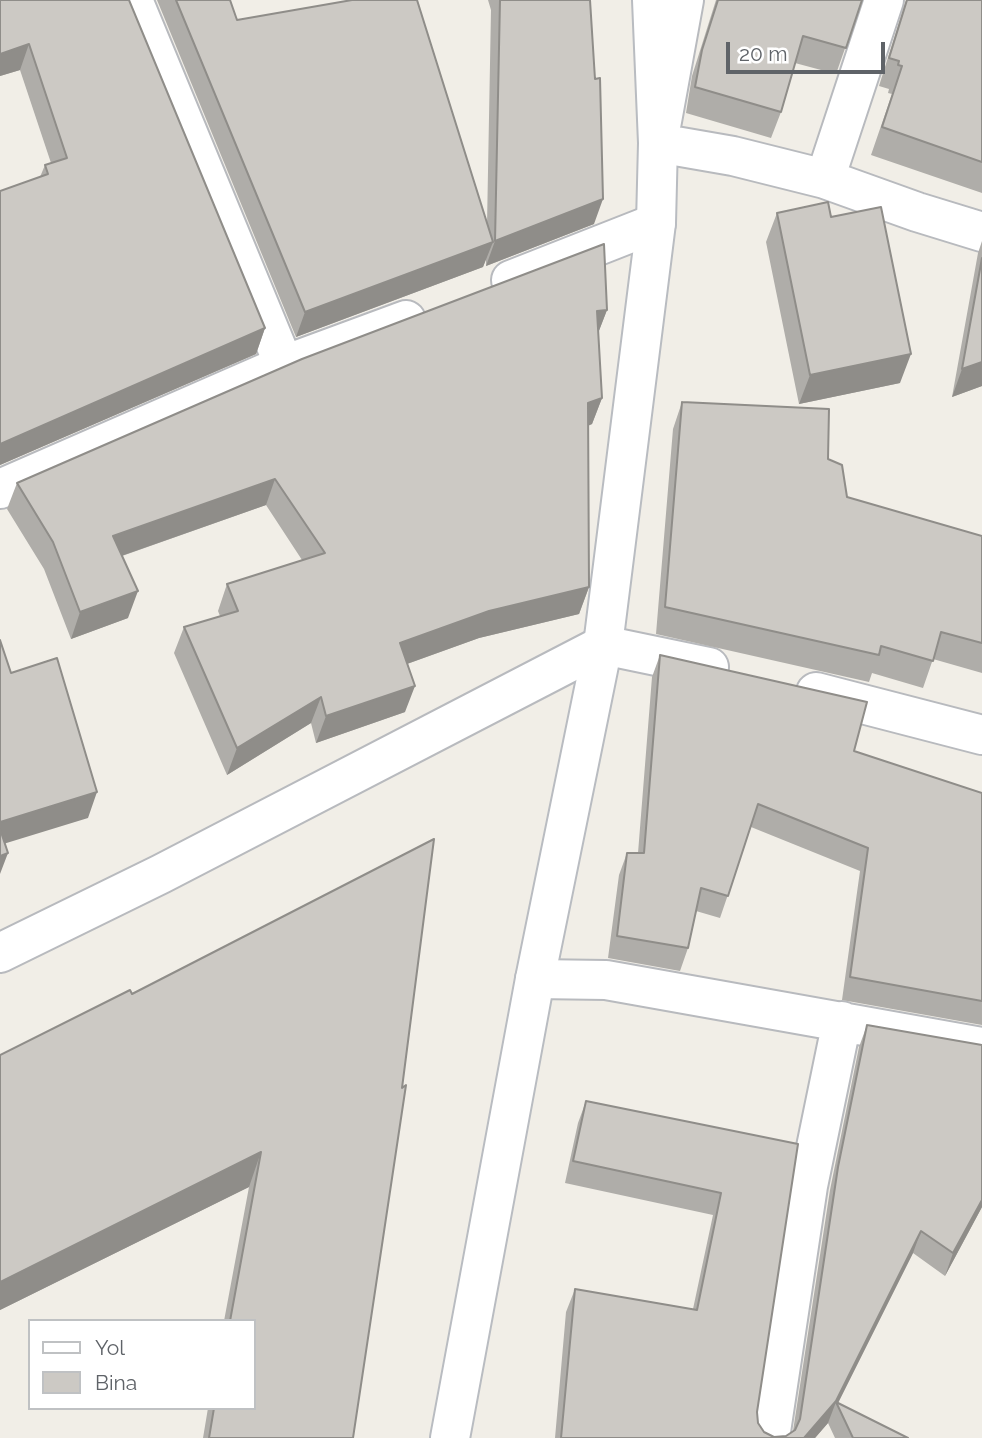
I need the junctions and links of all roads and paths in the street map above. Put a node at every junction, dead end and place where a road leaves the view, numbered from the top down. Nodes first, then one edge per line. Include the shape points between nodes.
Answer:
1 (133, 0) edge
2 (652, 0) edge
3 (684, 0) edge
4 (884, 0) edge
5 (658, 143) junction
6 (825, 179) junction
7 (656, 223) junction
8 (982, 232) edge
9 (478, 293) edge
10 (439, 308) edge
11 (284, 365) junction
12 (0, 489) edge
13 (603, 645) junction
14 (982, 735) edge
15 (0, 953) edge
16 (535, 979) junction
17 (842, 1021) junction
18 (982, 1047) edge
19 (450, 1438) edge
20 (770, 1438) edge

1 - 11 street
2 - 5 street
3 - 5 street
4 - 6 street
5 - 6 street
5 - 7 street
6 - 8 street
7 - 9 street
7 - 13 street
10 - 11 street
11 - 12 street
13 - 14 street
13 - 15 street
13 - 16 street
16 - 17 street via 606,980
16 - 19 street
17 - 18 street
17 - 20 street via 808,1186

